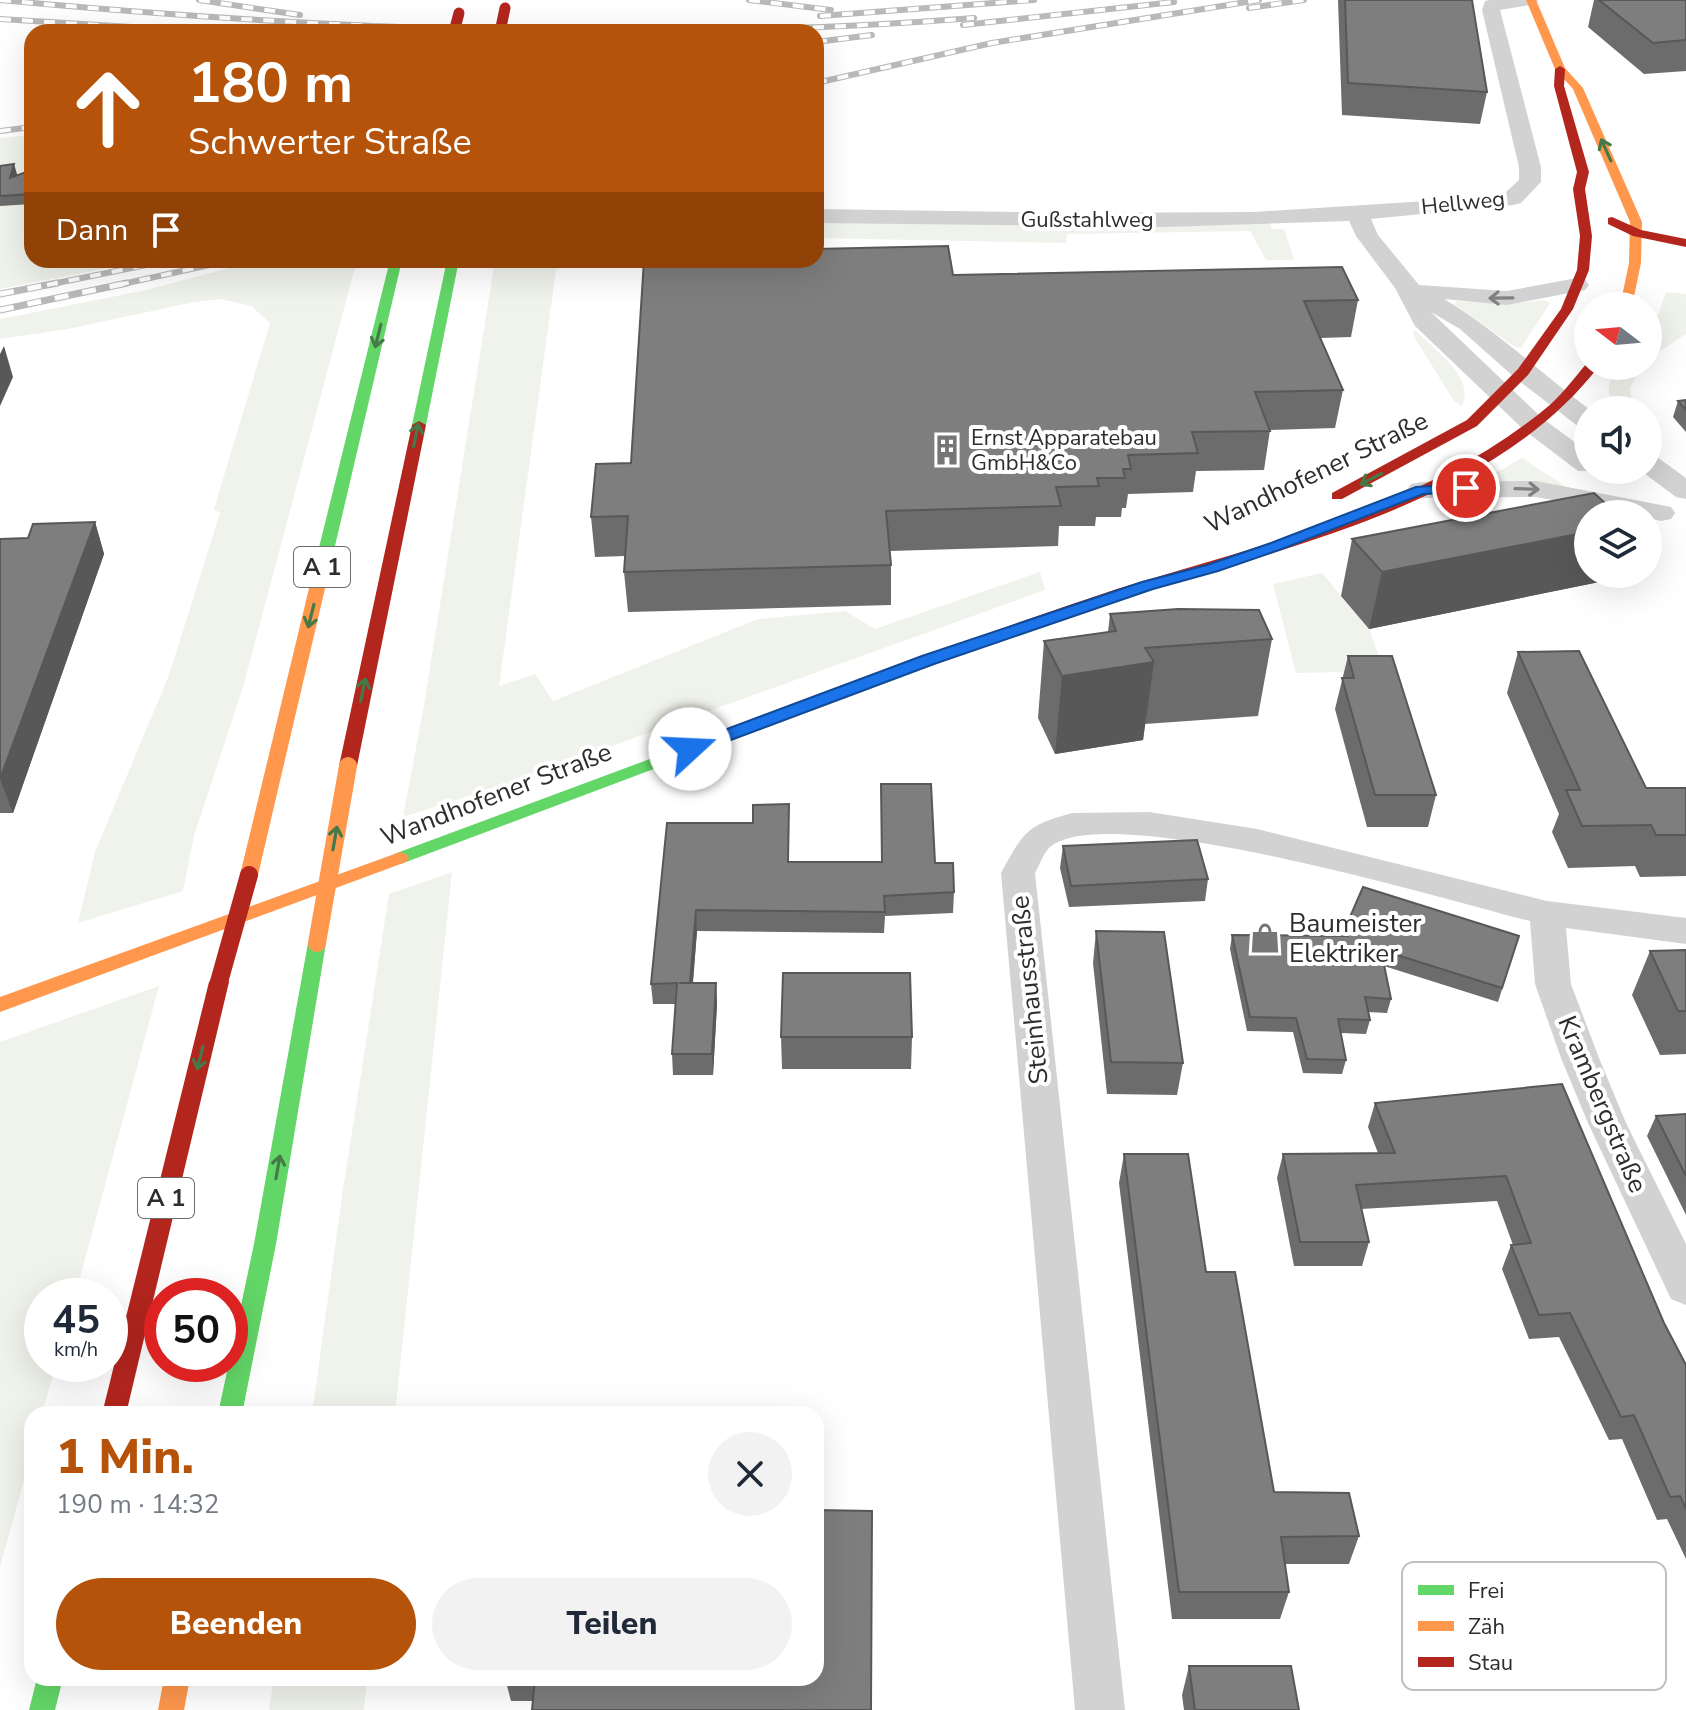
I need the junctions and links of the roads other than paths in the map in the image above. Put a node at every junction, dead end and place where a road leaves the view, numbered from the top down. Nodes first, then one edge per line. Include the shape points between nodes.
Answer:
1 (506, 4) edge
2 (1533, 5) edge
3 (502, 24) edge
4 (1560, 69) junction
5 (1583, 172) junction
6 (1357, 213) junction
7 (824, 216) edge
8 (1631, 227) junction
9 (1686, 227) edge
10 (1586, 236) junction
11 (1677, 255) edge
12 (394, 268) edge
13 (451, 268) edge
14 (1632, 279) junction
15 (1577, 285) junction
16 (1406, 287) junction
17 (1629, 292) edge
18 (1523, 372) junction
19 (1580, 380) edge
20 (1500, 396) junction
21 (1561, 402) junction
22 (1574, 411) edge
23 (1533, 424) junction
24 (1574, 455) edge
25 (1662, 473) edge
26 (1616, 484) edge
27 (1421, 490) junction
28 (1686, 491) edge
29 (1602, 500) edge
30 (1641, 500) edge
31 (1319, 504) dead end
32 (1662, 514) edge
33 (1686, 528) edge
34 (1246, 536) dead end
35 (1147, 586) junction
36 (1547, 913) junction
37 (1686, 931) edge
38 (0, 1005) edge
39 (1686, 1287) edge
40 (116, 1406) edge
41 (232, 1406) edge
42 (48, 1686) edge
43 (176, 1686) edge
44 (42, 1710) edge
45 (171, 1710) edge
46 (1100, 1710) edge

1 - 3 main road, bridge
2 - 4 main road
2 - 6 street, Hellweg via 1501,2 1491,10 1530,167 1526,188 1513,198
4 - 5 main road via 1559,86
8 -> 4 main road via 1578,88
5 - 8 main road via 1602,210
5 - 10 main road, Wandhofener Straße via 1579,189
6 - 7 street, Gußstahlweg via 1133,221
6 - 16 street via 1367,236
8 - 9 main road
8 - 10 main road
8 - 11 main road
8 - 14 main road
10 - 15 main road, Wandhofener Straße
11 - 14 main road
12 -> 40 main road, A 1, bridge
41 -> 13 main road, A 1, bridge via 268,1229 348,766
14 - 17 main road
15 -> 16 street via 1492,299
15 - 18 main road, Wandhofener Straße via 1549,339
16 - 18 street via 1469,324
16 - 20 street via 1424,321
18 - 20 main road, Wandhofener Straße
18 - 21 street
19 - 21 main road, Wandhofener Straße
20 - 23 street
20 -> 31 main road, Wandhofener Straße via 1472,423
21 - 22 street
21 - 23 main road, Wandhofener Straße
23 - 24 street
23 - 27 main road, Wandhofener Straße
25 - 28 street
26 - 30 street
27 -> 29 street via 1536,489
27 - 35 main road, Wandhofener Straße via 1251,555
32 - 33 street
34 - 35 main road, Wandhofener Straße
35 - 38 main road, Wandhofener Straße via 928,660
36 - 37 street, Steinhausstraße
36 - 39 street, Krambergstraße via 1553,984 1580,1058
36 - 46 street, Steinhausstraße via 1257,840 1149,823 1072,824 1037,839 1018,873
42 - 44 main road
43 - 45 main road

